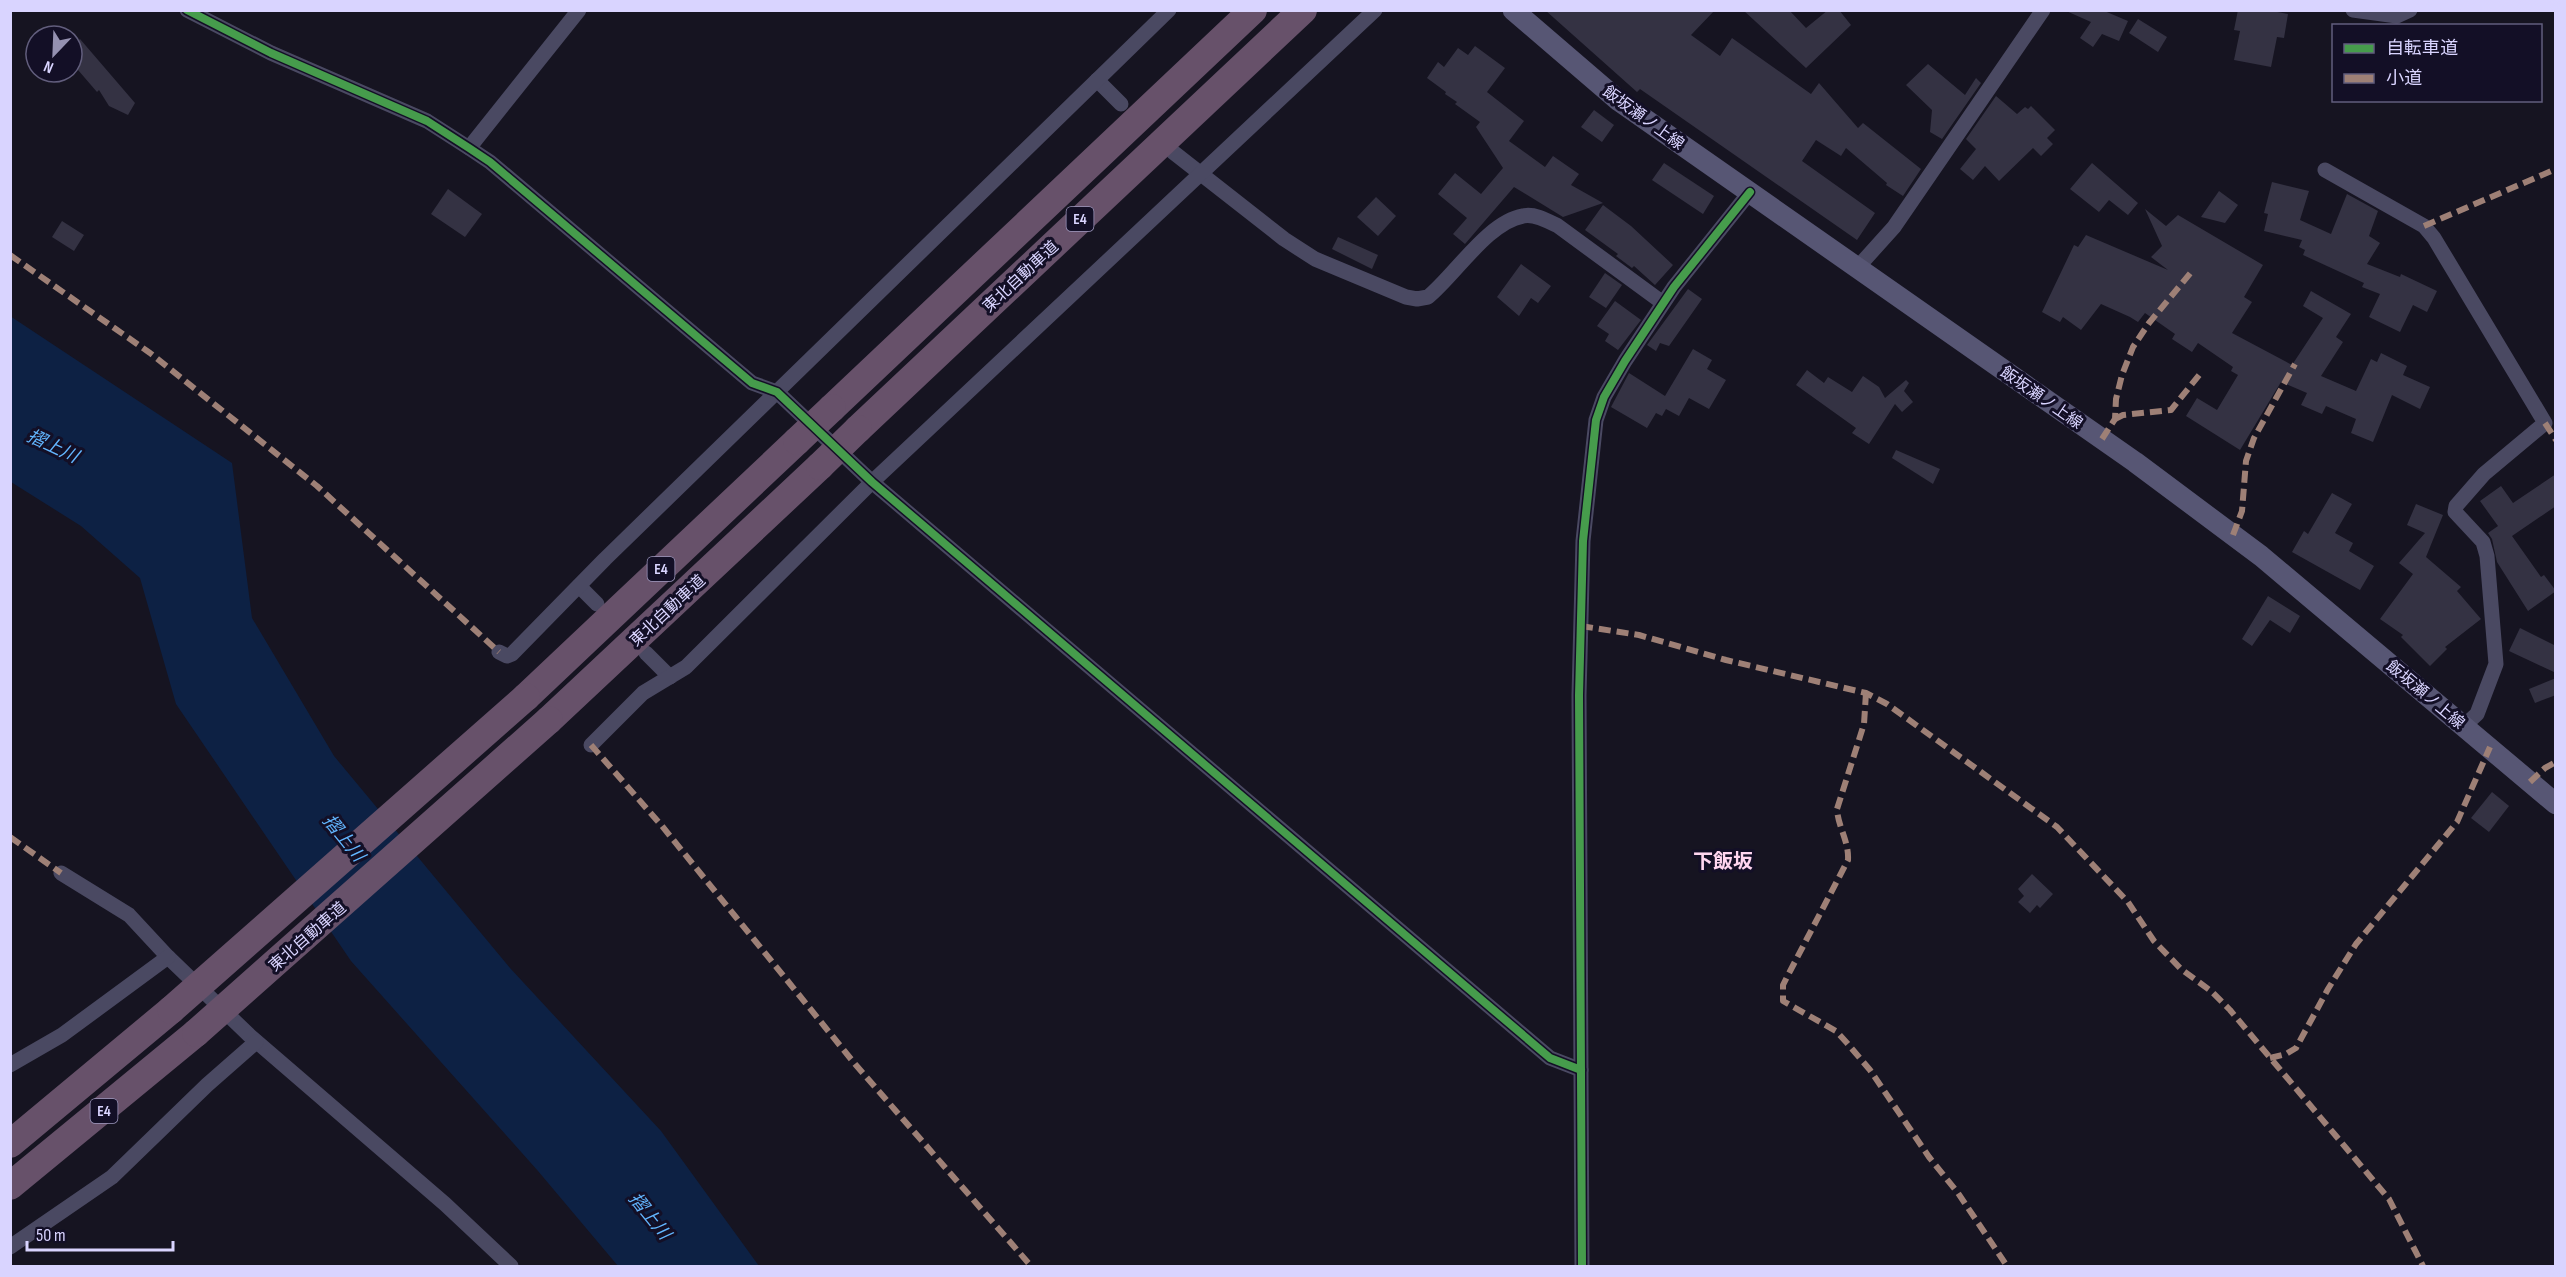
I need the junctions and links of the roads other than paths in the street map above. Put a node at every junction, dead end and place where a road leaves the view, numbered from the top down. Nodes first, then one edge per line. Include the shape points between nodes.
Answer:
1 (187, 10) edge
2 (579, 10) edge
3 (1169, 10) edge
4 (1253, 10) edge
5 (1303, 10) edge
6 (1374, 10) edge
7 (1513, 10) edge
8 (2043, 10) edge
9 (2353, 10) edge
10 (2410, 10) edge
11 (1097, 80) junction
12 (1121, 104) dead end
13 (469, 148) junction
14 (1173, 152) dead end
15 (2325, 170) dead end
16 (1202, 174) junction
17 (1749, 192) junction
18 (1858, 267) junction
19 (1663, 303) junction
20 (777, 392) junction
21 (872, 482) junction
22 (579, 586) junction
23 (597, 604) dead end
24 (499, 651) dead end
25 (646, 653) dead end
26 (670, 677) junction
27 (2464, 726) junction
28 (591, 745) dead end
29 (2556, 804) edge
30 (61, 873) dead end
31 (168, 957) junction
32 (256, 1042) junction
33 (10, 1065) edge
34 (1581, 1070) junction
35 (10, 1143) edge
36 (10, 1186) edge
37 (10, 1247) edge
38 (511, 1266) edge
39 (1582, 1266) edge

1 - 13 street via 271,53 427,121
2 - 13 street
3 - 11 street
4 - 35 highway, 東北自動車道 / E4, bridge via 526,697 171,1010
5 - 36 highway, 東北自動車道 / E4, bridge via 549,720 196,1033
6 - 16 street
7 - 17 main road, 飯坂瀬ノ上線 via 1619,100
8 - 18 street via 1894,227
9 - 10 street via 2397,16
11 - 12 street
11 - 20 street
13 - 20 street via 752,383
14 - 16 street
15 - 27 street via 2424,226 2545,423 2484,474 2456,506 2455,512 2483,542 2487,556 2496,664 2476,714
16 - 19 street via 1284,239 1316,259 1406,297 1428,297 1489,235 1524,215 1558,226
16 - 21 street
17 - 18 main road, 飯坂瀬ノ上線
17 - 19 street
18 - 27 main road, 飯坂瀬ノ上線 via 2261,556
19 - 34 street via 1604,397 1596,420 1583,541 1579,695
20 - 21 street
20 - 22 street
21 - 26 street via 686,667
21 - 34 street via 1550,1058
22 - 23 street
22 - 24 street via 512,654 507,656
25 - 26 street
26 - 28 street via 643,693
27 - 29 main road, 飯坂瀬ノ上線
30 - 31 street via 129,915
31 - 32 street
31 - 33 street via 62,1035
32 - 37 street via 112,1177
32 - 38 street via 445,1204
34 - 39 street

